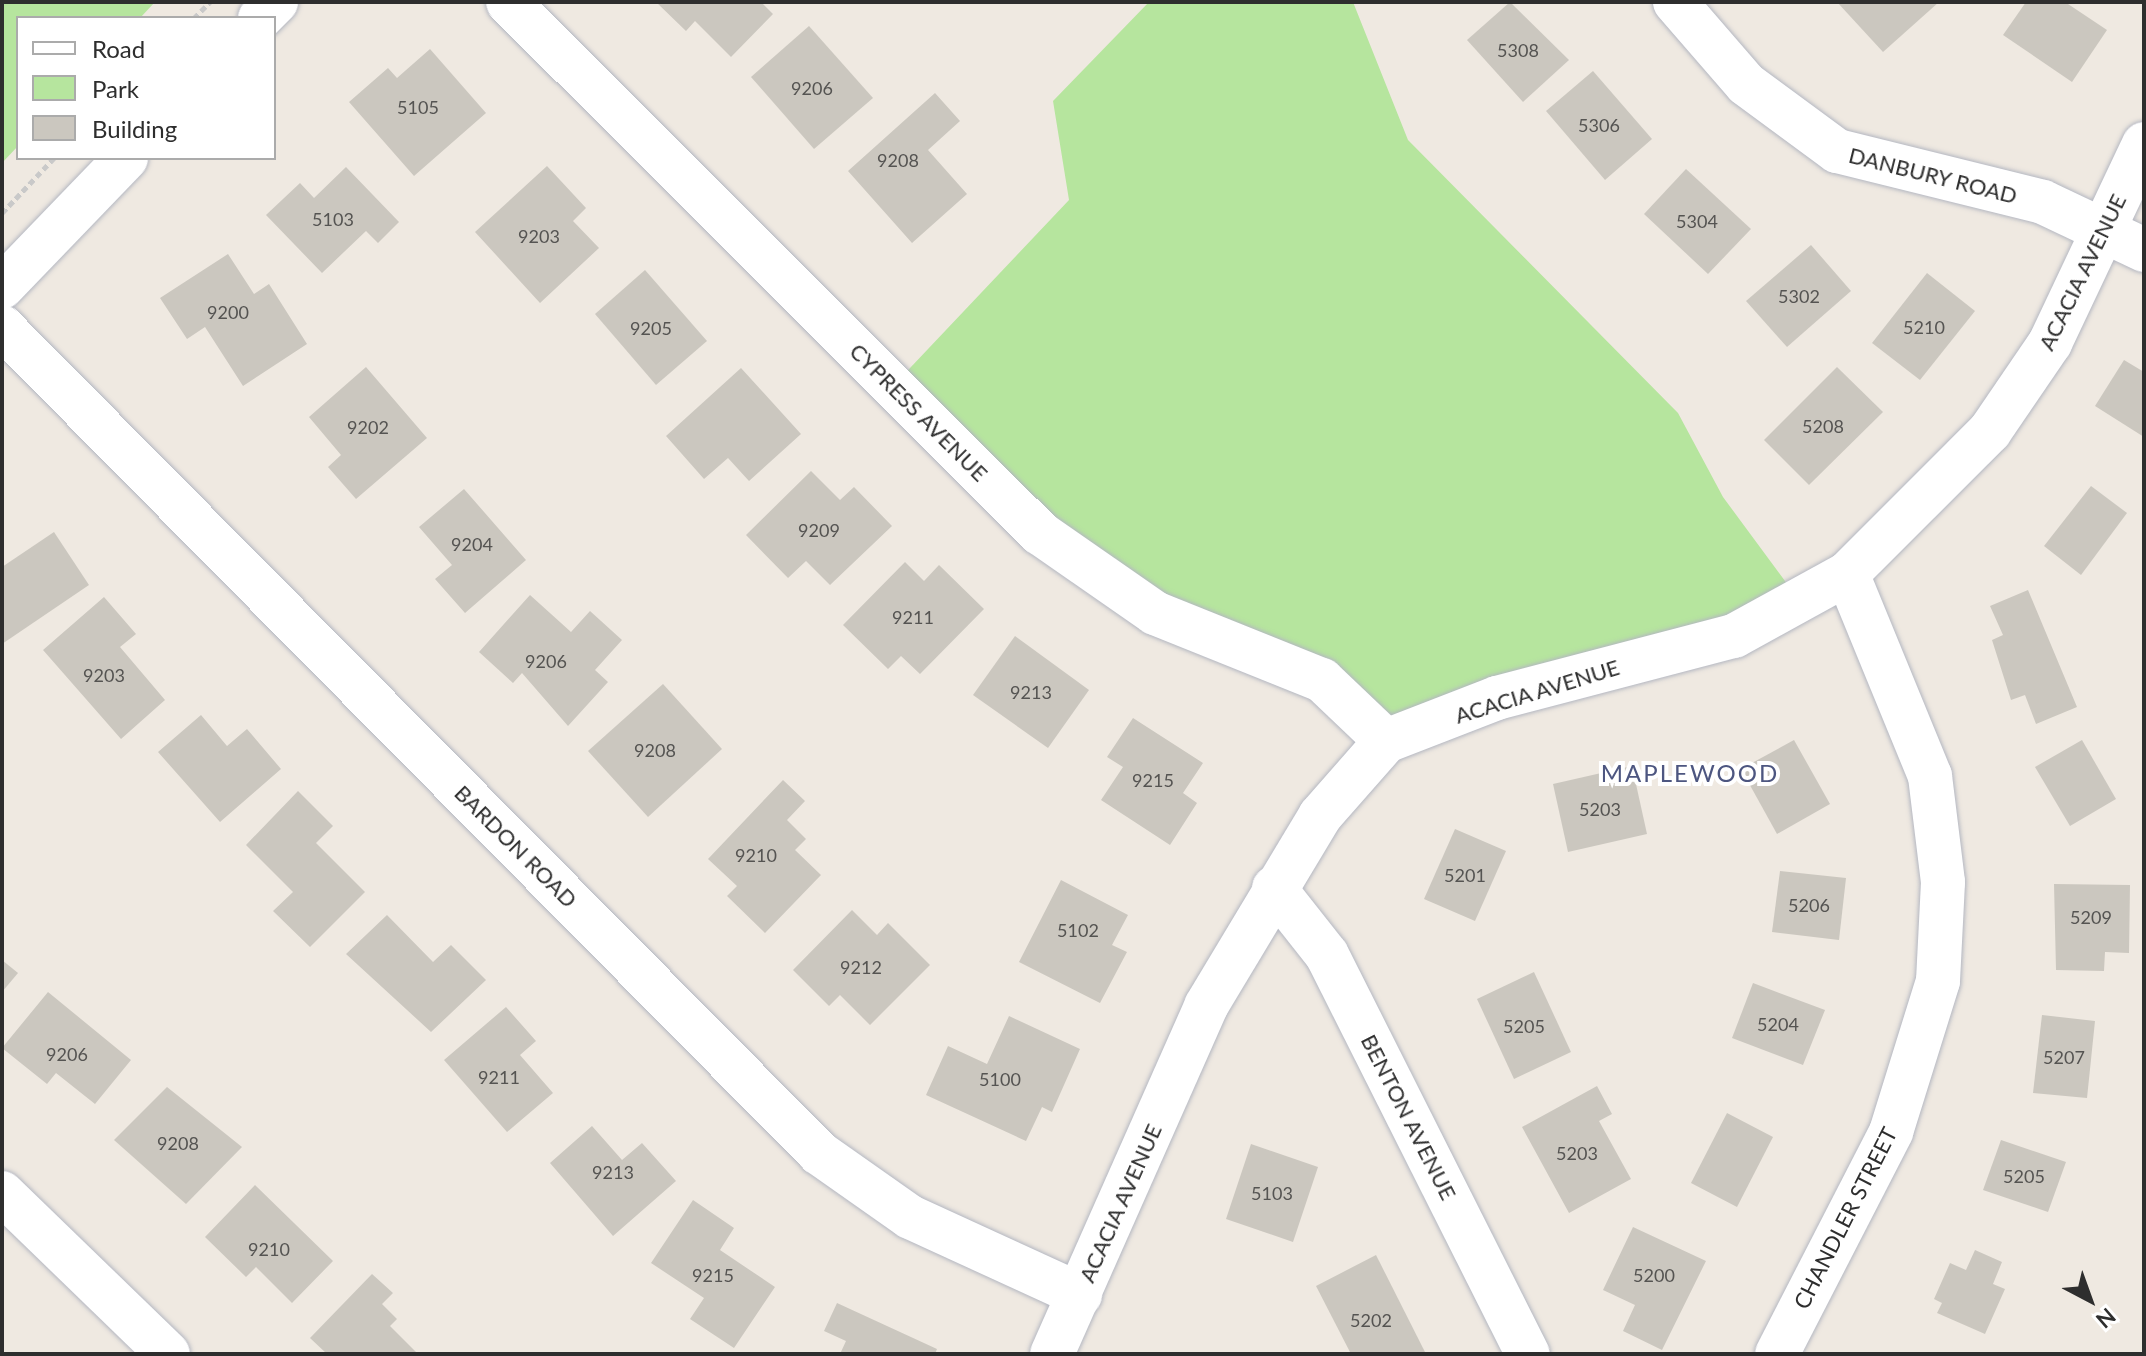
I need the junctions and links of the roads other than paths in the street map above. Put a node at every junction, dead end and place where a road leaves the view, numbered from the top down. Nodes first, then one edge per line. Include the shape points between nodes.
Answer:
1 (508, 2) edge
2 (1675, 2) edge
3 (2144, 144) edge
4 (124, 160) edge
5 (2102, 231) junction
6 (2144, 250) edge
7 (2, 287) edge
8 (2, 327) edge
9 (1847, 574) junction
10 (1386, 741) junction
11 (1274, 888) junction
12 (2, 1193) edge
13 (1080, 1295) junction
14 (168, 1354) edge
15 (1052, 1354) edge
16 (1528, 1354) edge
17 (1777, 1354) edge

1 - 10 street, CYPRESS AVENUE via 1040,533 1155,613 1322,680
2 - 5 street, DANBURY ROAD via 1746,84 1837,151 2043,202
3 - 5 street, ACACIA AVENUE
4 - 7 street
5 - 6 street, DANBURY ROAD
5 - 9 street, ACACIA AVENUE via 2050,343 1990,431
8 - 13 street, BARDON ROAD via 819,1153 910,1217
9 - 10 street, ACACIA AVENUE via 1734,636 1497,698
9 - 17 street, CHANDLER STREET via 1930,776 1943,882 1938,981 1891,1132
10 - 11 street, ACACIA AVENUE via 1320,816
11 - 13 street, ACACIA AVENUE via 1206,1006
11 - 16 street, BENTON AVENUE via 1327,955
12 - 14 street
13 - 15 street, ACACIA AVENUE

